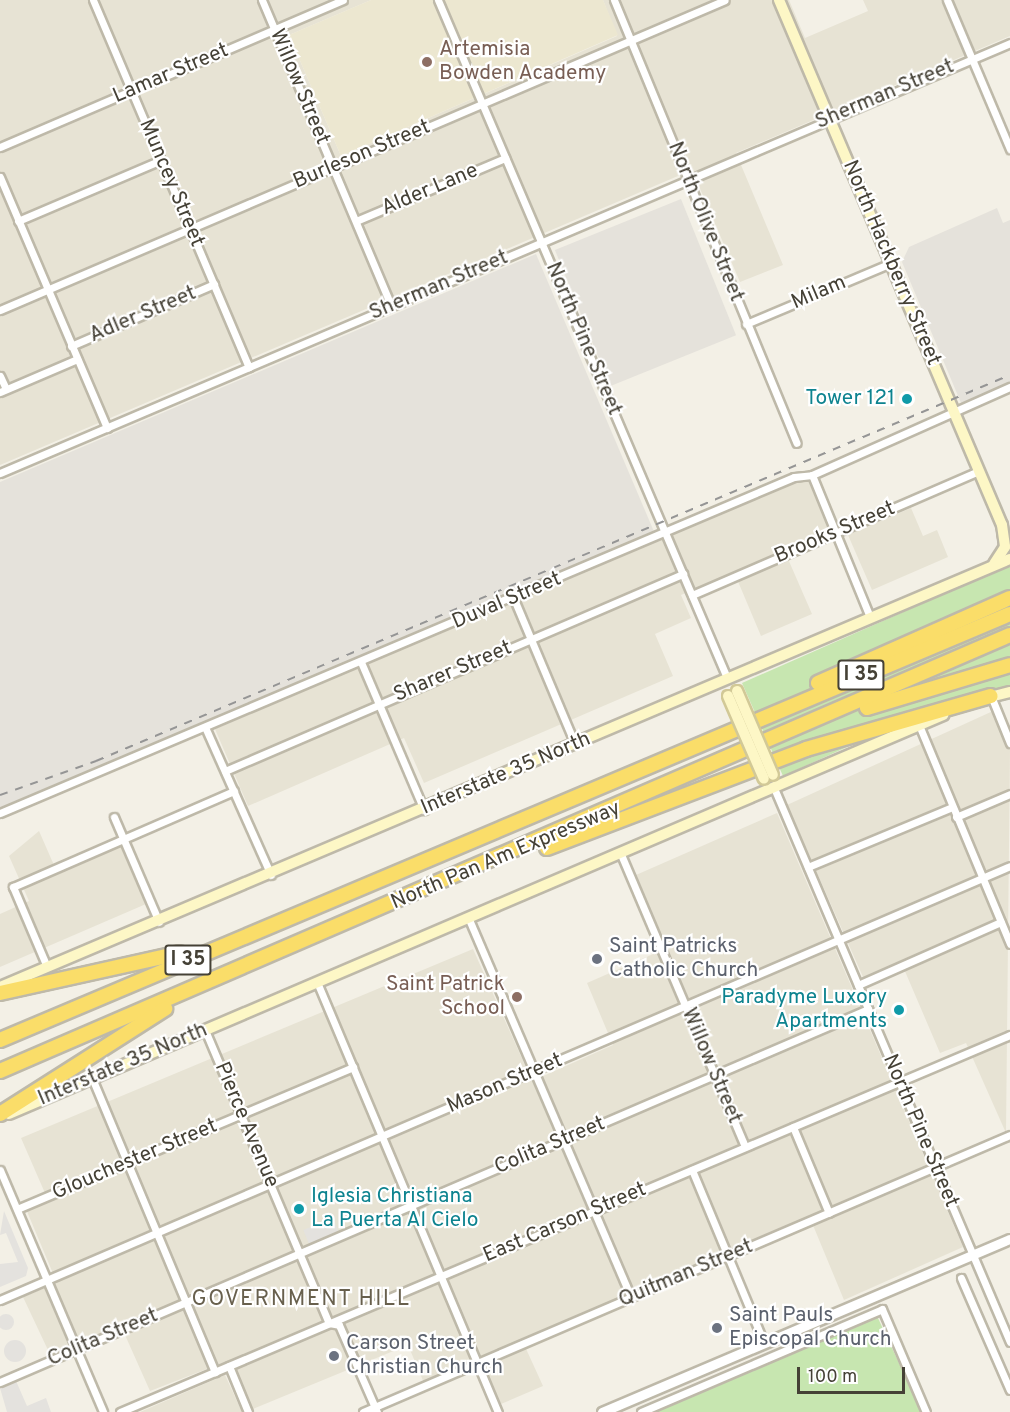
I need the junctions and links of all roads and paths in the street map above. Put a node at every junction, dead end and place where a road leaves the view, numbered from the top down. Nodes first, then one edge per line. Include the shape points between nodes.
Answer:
1 (93, 0) edge
2 (262, 0) edge
3 (343, 0) edge
4 (438, 0) edge
5 (614, 0) edge
6 (725, 0) edge
7 (779, 0) edge
8 (947, 0) edge
9 (274, 29) junction
10 (631, 40) junction
11 (1010, 43) edge
12 (972, 59) junction
13 (132, 91) junction
14 (482, 104) junction
15 (829, 118) junction
16 (0, 147) edge
17 (1010, 149) edge
18 (505, 158) junction
19 (161, 160) junction
20 (333, 168) junction
21 (0, 177) edge
22 (689, 180) junction
23 (18, 221) junction
24 (356, 221) junction
25 (190, 229) junction
26 (542, 243) junction
27 (891, 263) junction
28 (214, 284) junction
29 (48, 290) junction
30 (391, 306) junction
31 (0, 310) edge
32 (747, 324) junction
33 (71, 346) junction
34 (77, 359) junction
35 (249, 367) junction
36 (0, 376) edge
37 (1010, 387) edge
38 (3, 390) edge
39 (953, 410) junction
40 (107, 428) junction
41 (797, 443) dead end
42 (979, 471) junction
43 (0, 474) edge
44 (812, 476) junction
45 (1006, 530) edge
46 (665, 532) junction
47 (836, 533) junction
48 (1010, 559) edge
49 (992, 566) junction
50 (682, 574) junction
51 (1010, 592) edge
52 (692, 595) junction
53 (1010, 598) edge
54 (514, 599) junction
55 (1010, 614) edge
56 (870, 617) junction
57 (1010, 635) edge
58 (920, 638) junction
59 (531, 639) junction
60 (361, 662) junction
61 (1010, 665) edge
62 (727, 678) junction
63 (1010, 692) edge
64 (991, 696) junction
65 (378, 704) junction
66 (919, 725) junction
67 (808, 727) junction
68 (205, 728) junction
69 (711, 736) junction
70 (1010, 743) edge
71 (575, 744) junction
72 (225, 771) junction
73 (774, 788) junction
74 (234, 791) junction
75 (1010, 794) edge
76 (952, 807) junction
77 (424, 810) junction
78 (0, 813) edge
79 (114, 817) dead end
80 (956, 817) junction
81 (124, 839) junction
82 (620, 852) junction
83 (1010, 866) edge
84 (807, 867) junction
85 (271, 875) junction
86 (456, 877) junction
87 (982, 877) junction
88 (376, 880) junction
89 (366, 916) junction
90 (468, 917) junction
91 (159, 922) junction
92 (1000, 922) junction
93 (839, 940) junction
94 (1010, 944) edge
95 (47, 968) junction
96 (317, 982) junction
97 (858, 985) junction
98 (0, 987) edge
99 (0, 993) edge
100 (686, 1006) junction
101 (868, 1009) junction
102 (205, 1030) junction
103 (1010, 1035) edge
104 (0, 1040) edge
105 (353, 1067) junction
106 (0, 1071) edge
107 (534, 1071) junction
108 (716, 1076) junction
109 (92, 1078) junction
110 (899, 1082) junction
111 (242, 1114) junction
112 (0, 1116) edge
113 (793, 1127) junction
114 (1010, 1135) edge
115 (383, 1137) junction
116 (562, 1141) junction
117 (745, 1147) junction
118 (129, 1163) junction
119 (935, 1167) junction
120 (0, 1170) edge
121 (692, 1170) junction
122 (271, 1185) junction
123 (412, 1206) junction
124 (17, 1209) junction
125 (594, 1211) junction
126 (829, 1213) junction
127 (159, 1234) junction
128 (1010, 1239) edge
129 (300, 1253) junction
130 (973, 1255) junction
131 (729, 1256) junction
132 (441, 1275) junction
133 (961, 1278) dead end
134 (47, 1280) junction
135 (631, 1297) junction
136 (0, 1300) edge
137 (188, 1302) junction
138 (329, 1323) junction
139 (1010, 1342) edge
140 (764, 1343) junction
141 (77, 1349) junction
142 (478, 1363) junction
143 (229, 1366) junction
144 (215, 1372) junction
145 (0, 1382) edge
146 (1010, 1390) edge
147 (376, 1409) edge
148 (103, 1412) edge
149 (120, 1412) edge
150 (248, 1412) edge
151 (363, 1412) edge
152 (498, 1412) edge
153 (602, 1412) edge
154 (641, 1412) edge
155 (926, 1412) edge

1 - 13 street, Muncey Street
2 - 9 street, Willow Street
3 - 9 street, Lamar Street
4 - 14 street, North Pine Street
5 - 10 street, North Olive Street
6 - 10 street, Burleson Street
7 - 15 main road, North Hackberry Street
8 - 12 street
9 - 13 street, Lamar Street
9 - 20 street, Willow Street
10 - 14 street, Burleson Street
10 - 22 street, North Olive Street
11 - 12 street, Sherman Street
12 - 15 street, Sherman Street
12 - 17 street
13 - 16 street, Lamar Street
13 - 19 street, Muncey Street
14 - 18 street, North Pine Street
14 - 20 street, Burleson Street
15 - 22 street, Sherman Street
15 - 27 main road, North Hackberry Street
18 - 24 street, Alder Lane
18 - 26 street, North Pine Street
19 - 23 street
19 - 25 street, Muncey Street
20 - 24 street, Willow Street
20 - 25 street, Burleson Street
21 - 23 street
22 - 26 street, Sherman Street
22 - 32 street, North Olive Street
23 - 29 street
24 - 30 street, Willow Street
25 - 28 street, Muncey Street
25 - 29 street, Burleson Street
26 - 30 street, Sherman Street
26 - 46 street, North Pine Street
27 - 32 street, Milam
27 - 39 main road, North Hackberry Street
28 - 33 street, Adler Street
28 - 35 street, Muncey Street
29 - 31 street, Burleson Street
29 - 33 street
30 - 35 street, Sherman Street
32 - 41 street, North Olive Street
33 - 34 street
34 - 38 street
34 - 40 street
35 - 40 street, Sherman Street
36 - 38 street
37 - 39 street, Duval Street
39 - 42 main road, North Hackberry Street
39 - 44 street, Duval Street
40 - 43 street, Sherman Street
42 - 45 main road, North Hackberry Street
42 - 47 street, Brooks Street
44 - 46 street, Duval Street via 794,477
44 - 47 street
45 - 49 main road, North Hackberry Street via 1005,547
46 - 50 street, North Pine Street
46 - 54 street, Duval Street
47 - 52 street, Brooks Street
47 - 56 street
48 - 49 main road, Interstate 35 North
49 - 56 main road, Interstate 35 North
50 - 52 street, North Pine Street
50 - 59 street, Sharer Street
51 - 58 highway
52 - 62 street, North Pine Street
53 - 58 highway
54 - 59 street
54 - 60 street, Duval Street
55 - 69 highway, North Pan Am Expressway / I 35
56 - 62 main road, Interstate 35 North
57 - 67 highway, North Pan Am Expressway / I 35
58 - 69 highway
59 - 65 street, Sharer Street
59 - 71 street
60 - 65 street
60 - 68 street, Duval Street
61 - 67 highway
62 - 71 main road, Interstate 35 North
62 - 73 main road, North Pine Street, bridge
63 - 64 main road, Interstate 35 North
64 - 66 main road, Interstate 35 North
64 - 70 street
64 - 86 highway via 806,749
65 - 72 street, Sharer Street
65 - 77 street
66 - 73 main road, Interstate 35 North
66 - 76 street
67 - 86 highway, North Pan Am Expressway / I 35
68 - 72 street
68 - 78 street, Duval Street
69 - 88 highway, North Pan Am Expressway / I 35
71 - 77 main road, Interstate 35 North
72 - 74 street
73 - 82 main road, Interstate 35 North
73 - 84 street, North Pine Street
74 - 81 street
74 - 85 street
75 - 80 street
76 - 80 street
76 - 84 street
77 - 85 main road, Interstate 35 North
79 - 81 street
80 - 87 street
81 - 91 street
81 - 95 street via 13,886
82 - 90 main road, Interstate 35 North
82 - 100 street, Willow Street
83 - 87 street, Mason Street
84 - 93 street, North Pine Street
85 - 91 main road, Interstate 35 North
86 - 89 highway, North Pan Am Expressway / I 35
87 - 92 street
87 - 93 street, Mason Street
88 - 99 highway via 157,963
88 - 104 highway, North Pan Am Expressway / I 35
89 - 106 highway, North Pan Am Expressway / I 35
89 - 112 highway via 157,1014
90 - 96 main road, Interstate 35 North
90 - 107 street
91 - 95 main road, Interstate 35 North
92 - 94 street
92 - 97 street
93 - 97 street, North Pine Street
93 - 100 street, Mason Street
95 - 98 main road, Interstate 35 North
96 - 102 main road, Interstate 35 North
96 - 105 street
97 - 101 street, North Pine Street
100 - 107 street, Mason Street
100 - 108 street, Willow Street
101 - 108 street, Colita Street
101 - 110 street, North Pine Street
102 - 109 main road, Interstate 35 North
102 - 111 street, Pierce Avenue
103 - 110 street, East Carson Street
105 - 111 street, Glouchester Street
105 - 115 street
107 - 115 street, Mason Street
107 - 116 street
108 - 116 street, Colita Street
108 - 117 street, Willow Street
109 - 112 main road, Interstate 35 North
109 - 118 street
110 - 113 street, East Carson Street
110 - 119 street, North Pine Street
111 - 118 street, Glouchester Street
111 - 122 street, Pierce Avenue
113 - 117 street, East Carson Street
113 - 126 street
114 - 119 street, Quitman Street
115 - 122 street, Mason Street
115 - 123 street
116 - 123 street, Colita Street
116 - 125 street
117 - 121 street, East Carson Street
118 - 124 street, Glouchester Street
118 - 127 street
119 - 126 street, Quitman Street
119 - 130 street, North Pine Street
120 - 124 street
121 - 125 street, East Carson Street
121 - 131 street
122 - 127 street, Mason Street
122 - 129 street, Pierce Avenue
123 - 129 street, Colita Street
123 - 132 street
124 - 134 street
125 - 132 street, East Carson Street
125 - 135 street
126 - 131 street, Quitman Street
127 - 134 street, Mason Street
127 - 137 street
128 - 130 street
129 - 137 street, Colita Street
129 - 138 street, Pierce Avenue
130 - 139 street, North Pine Street
130 - 140 street
131 - 135 street, Quitman Street
131 - 140 street
132 - 138 street, East Carson Street
132 - 142 street
133 - 146 street
134 - 136 street, Mason Street
134 - 141 street
135 - 142 street, Quitman Street
137 - 141 street, Colita Street
137 - 144 street
138 - 143 street, East Carson Street
138 - 147 street, Pierce Avenue via 339,1325
140 - 153 street
141 - 145 street, Colita Street
141 - 148 street
142 - 147 street, Quitman Street
142 - 152 street
143 - 144 street, East Carson Street
143 - 150 street
144 - 149 street, East Carson Street
147 - 151 street, Quitman Street
154 - 155 street via 882,1309

